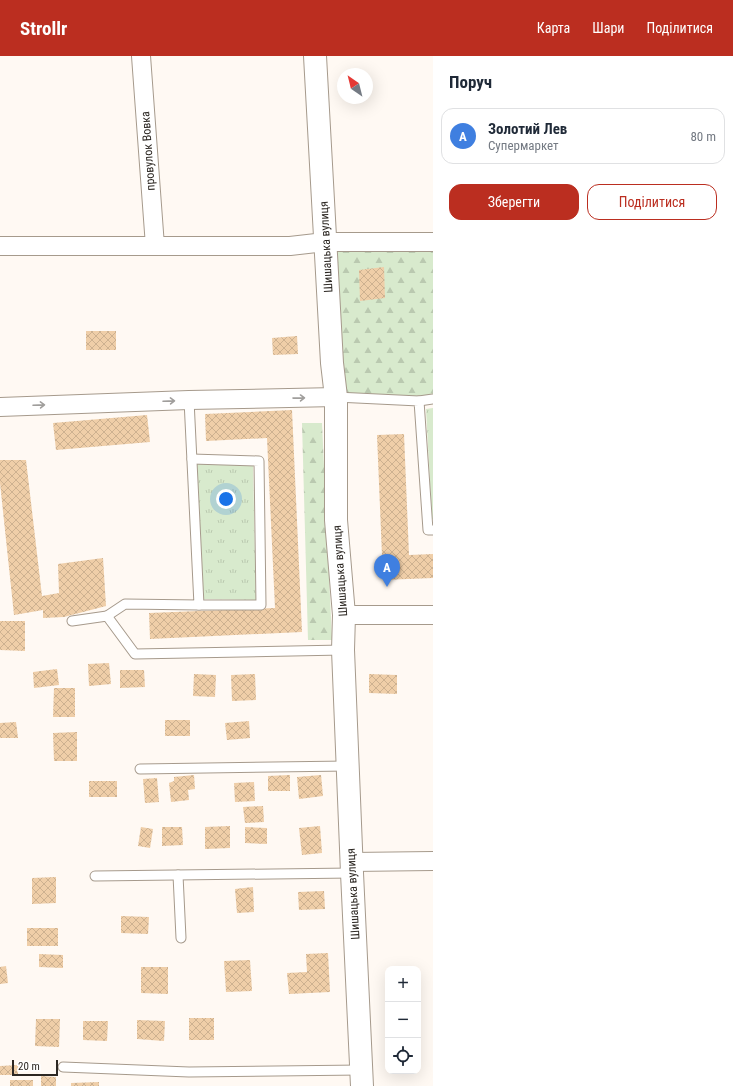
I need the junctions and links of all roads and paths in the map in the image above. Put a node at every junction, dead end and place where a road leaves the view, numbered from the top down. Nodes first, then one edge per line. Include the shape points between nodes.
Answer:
1 (141, 56) edge
2 (315, 56) edge
3 (319, 242) junction
4 (433, 242) edge
5 (0, 246) edge
6 (155, 246) junction
7 (336, 397) junction
8 (433, 399) edge
9 (189, 400) junction
10 (419, 401) junction
11 (0, 407) edge
12 (192, 459) junction
13 (433, 530) edge
14 (199, 605) junction
15 (344, 614) junction
16 (433, 615) edge
17 (106, 616) junction
18 (72, 621) dead end
19 (343, 650) junction
20 (348, 766) junction
21 (140, 769) dead end
22 (433, 861) edge
23 (351, 868) junction
24 (178, 875) junction
25 (95, 876) dead end
26 (181, 938) dead end
27 (63, 1067) dead end
28 (362, 1078) edge

1 - 6 street, провулок Вовка
2 - 3 street, Шишацька вулиця
3 - 4 street
3 - 6 street via 290,246
3 - 7 street, Шишацька вулиця
5 - 6 street
9 -> 7 street
7 - 10 lane
7 - 15 street, Шишацька вулиця via 336,520
8 - 10 lane
11 -> 9 street
9 - 12 lane
10 - 13 lane via 428,530
12 - 14 lane
12 - 14 lane via 259,461 261,605
14 - 17 lane via 125,604
15 - 16 street
15 - 19 street, Шишацька вулиця
17 - 18 lane
17 - 19 lane via 135,654
19 - 20 street, Шишацька вулиця
20 - 21 lane
20 - 23 street, Шишацька вулиця
22 - 23 street
23 - 24 lane
23 - 28 street, Шишацька вулиця
24 - 25 lane
24 - 26 lane
27 - 28 lane

